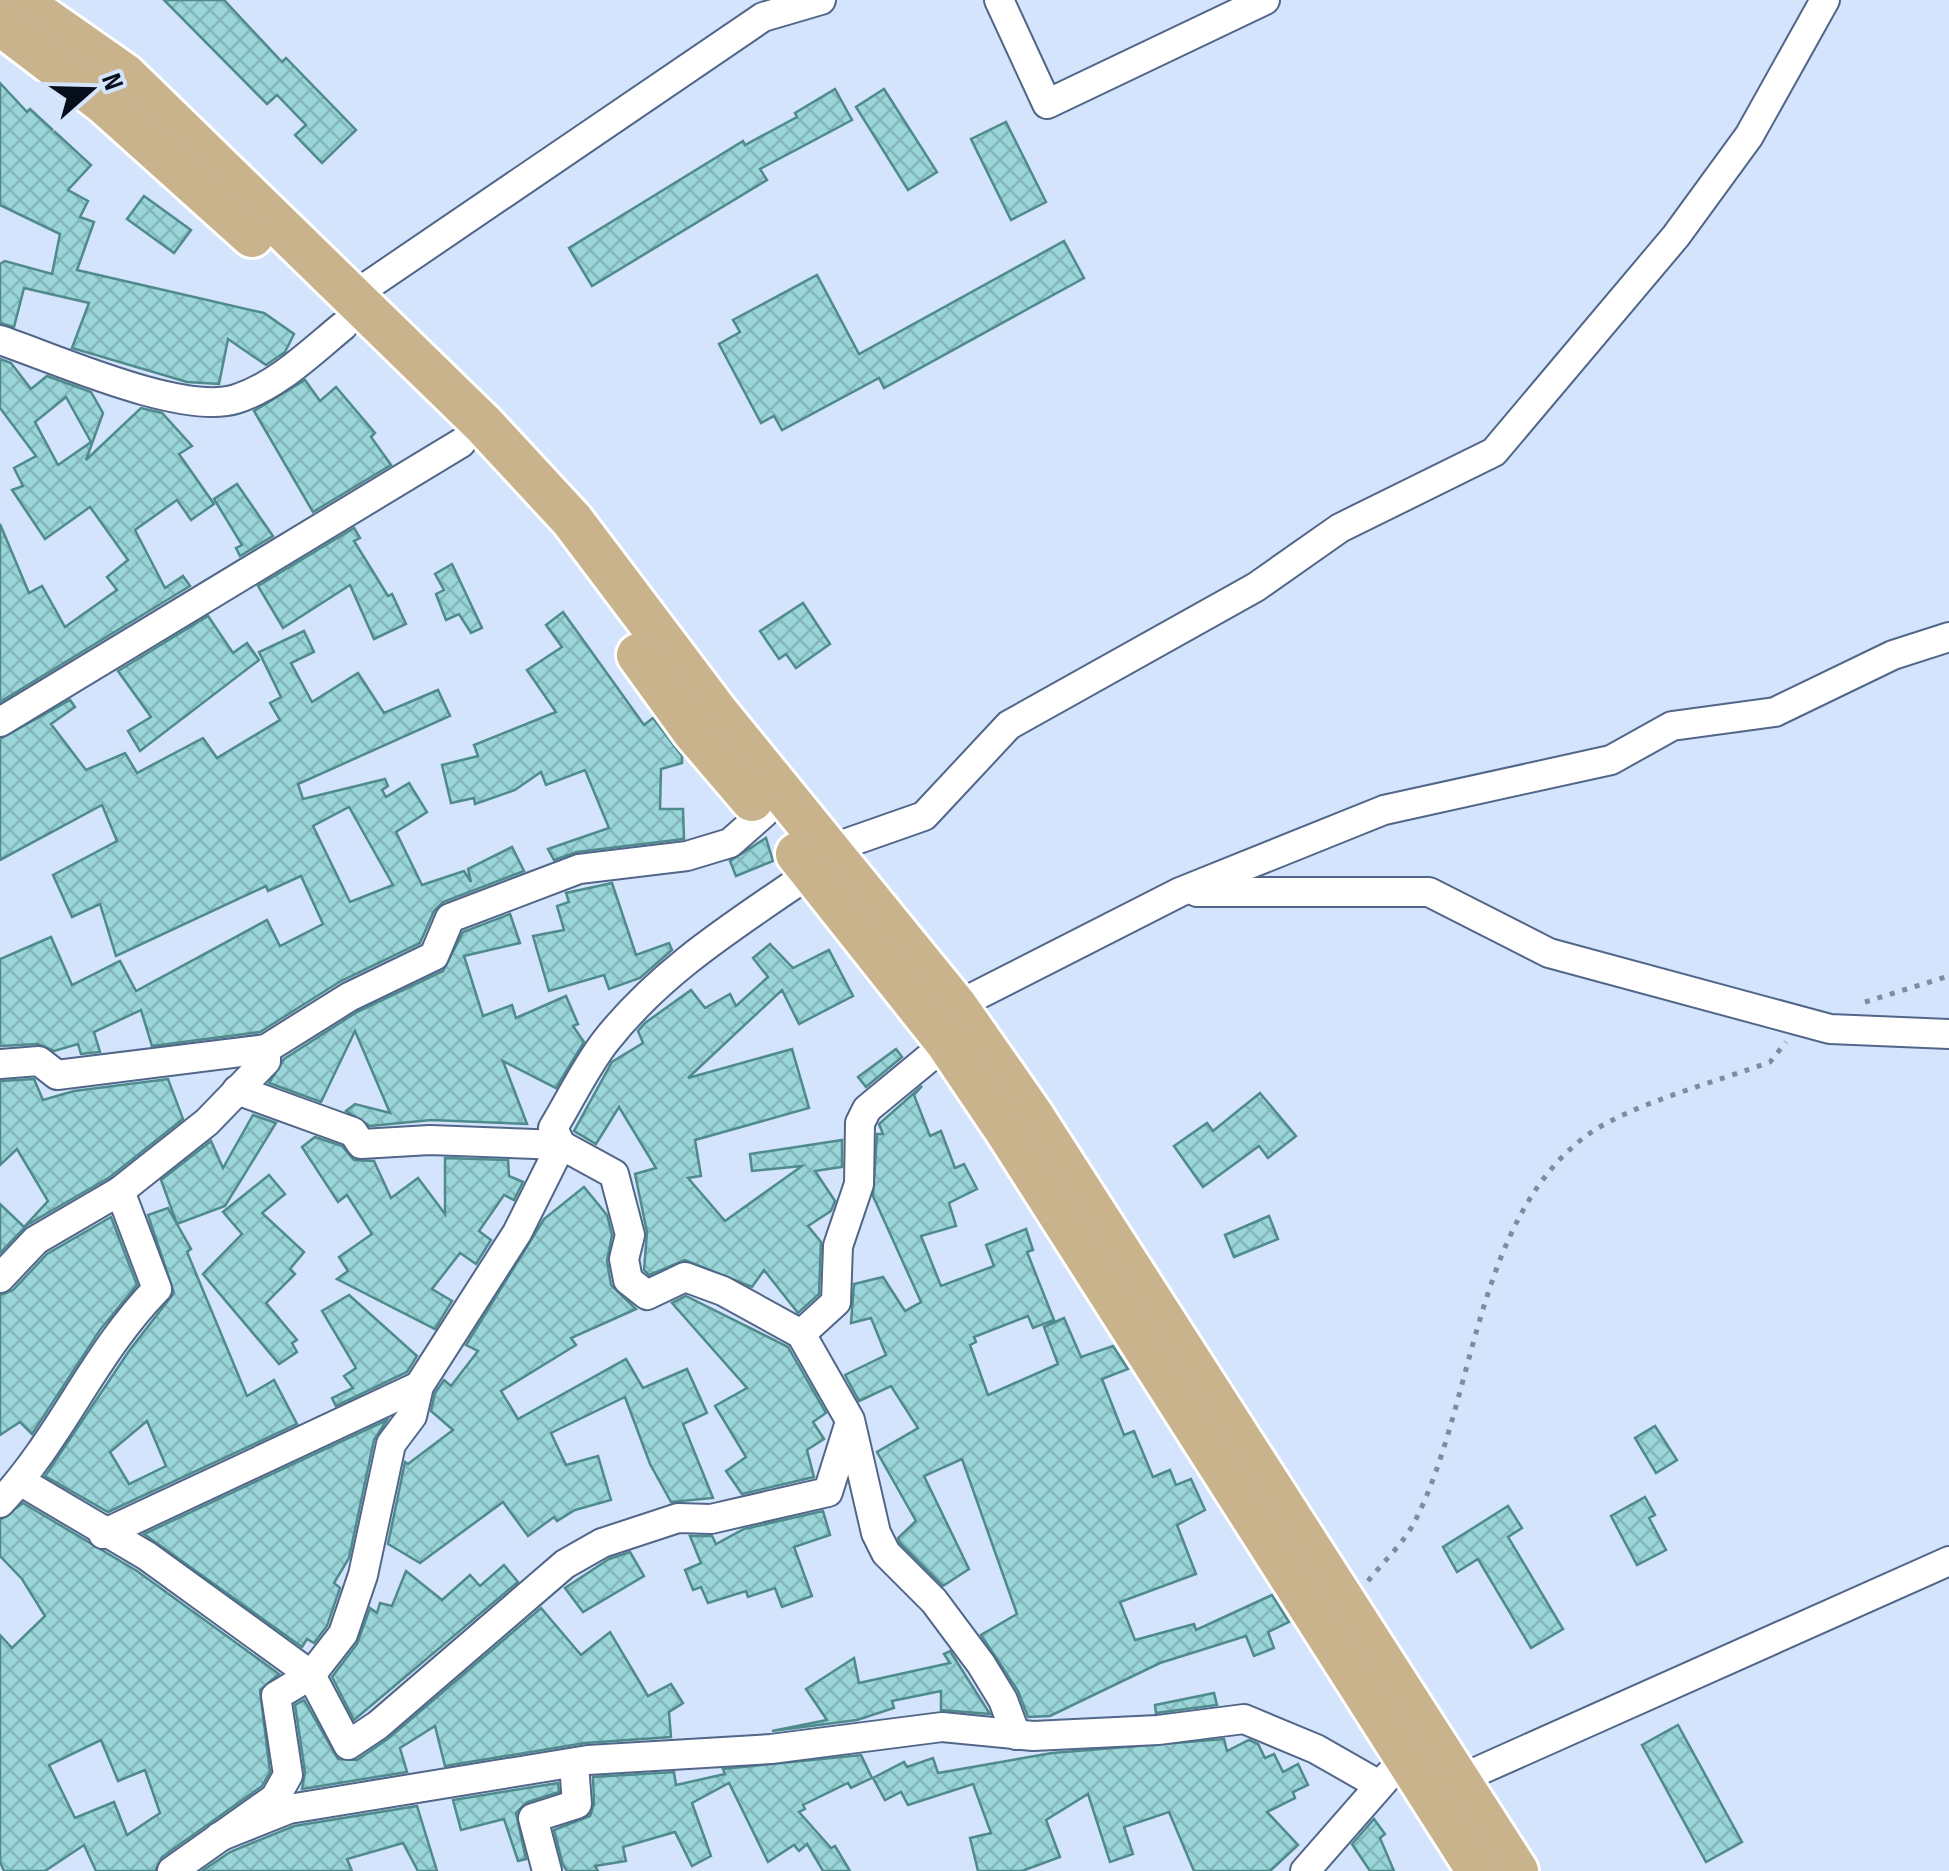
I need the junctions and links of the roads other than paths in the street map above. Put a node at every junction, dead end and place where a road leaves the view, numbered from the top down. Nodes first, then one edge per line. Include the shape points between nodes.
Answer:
1 (18, 0) edge
2 (821, 0) edge
3 (999, 0) edge
4 (1265, 0) edge
5 (1825, 0) edge
6 (0, 24) edge
7 (252, 218) junction
8 (332, 296) junction
9 (0, 340) edge
10 (461, 442) junction
11 (1949, 637) edge
12 (0, 722) edge
13 (764, 814) junction
14 (821, 861) junction
15 (1180, 892) junction
16 (951, 1025) junction
17 (1949, 1034) edge
18 (266, 1049) junction
19 (0, 1064) edge
20 (238, 1090) junction
21 (562, 1145) junction
22 (120, 1190) junction
23 (0, 1278) edge
24 (801, 1334) junction
25 (419, 1386) junction
26 (850, 1420) junction
27 (20, 1481) junction
28 (0, 1502) edge
29 (103, 1534) junction
30 (1949, 1560) edge
31 (312, 1676) junction
32 (1016, 1735) junction
33 (1404, 1759) junction
34 (574, 1764) junction
35 (1458, 1780) junction
36 (219, 1837) junction
37 (172, 1871) edge
38 (547, 1871) edge
39 (1305, 1871) edge
40 (1478, 1871) edge
41 (1517, 1871) edge

1 - 7 main road via 125,76
2 - 8 street via 762,18
3 - 4 street via 1047,104
5 - 14 street via 1750,136 1676,236 1494,452 1340,528 1256,587 1009,724 924,816
6 - 7 main road
7 - 8 main road
8 - 9 street via 276,380 232,400 172,397
8 - 10 main road
8 - 14 main road via 484,424 572,520
10 - 12 street
10 - 13 main road via 551,536 693,731
11 - 15 street via 1893,655 1774,712 1672,726 1611,760 1384,810
13 - 14 main road
13 - 18 street via 716,847 579,869 450,918 434,956 349,997
14 - 16 main road
14 - 21 street via 652,989 604,1044 553,1128
15 - 16 street
15 - 17 street via 1429,892 1549,954 1830,1029
16 - 24 street via 866,1108 858,1184 838,1246 836,1302
16 - 33 main road
16 - 33 main road via 1032,1115 1348,1608
18 - 19 street via 57,1075 40,1061
18 - 20 street via 266,1061
20 - 21 street via 354,1132 361,1144
20 - 22 street
21 - 24 street via 614,1174 630,1235 628,1280 647,1295 685,1277
21 - 25 street via 517,1233
22 - 23 street via 36,1240
22 - 27 street via 157,1289 106,1347
24 - 26 street
25 - 29 street
25 - 31 street via 412,1416 391,1444 343,1634
26 - 31 street via 828,1492 711,1518 678,1518 602,1542 565,1564 348,1745
26 - 32 street via 886,1553 934,1601 981,1664
27 - 28 street
27 - 29 street
29 - 31 street via 147,1556
30 - 35 street
31 - 36 street via 276,1696 288,1775 275,1798
32 - 33 street via 1244,1719 1316,1749
32 - 34 street via 928,1728 772,1750
33 - 35 main road
33 - 39 street
33 - 40 main road
34 - 36 street via 289,1809
34 - 38 street via 577,1804 533,1818
35 - 41 main road
36 - 37 street

